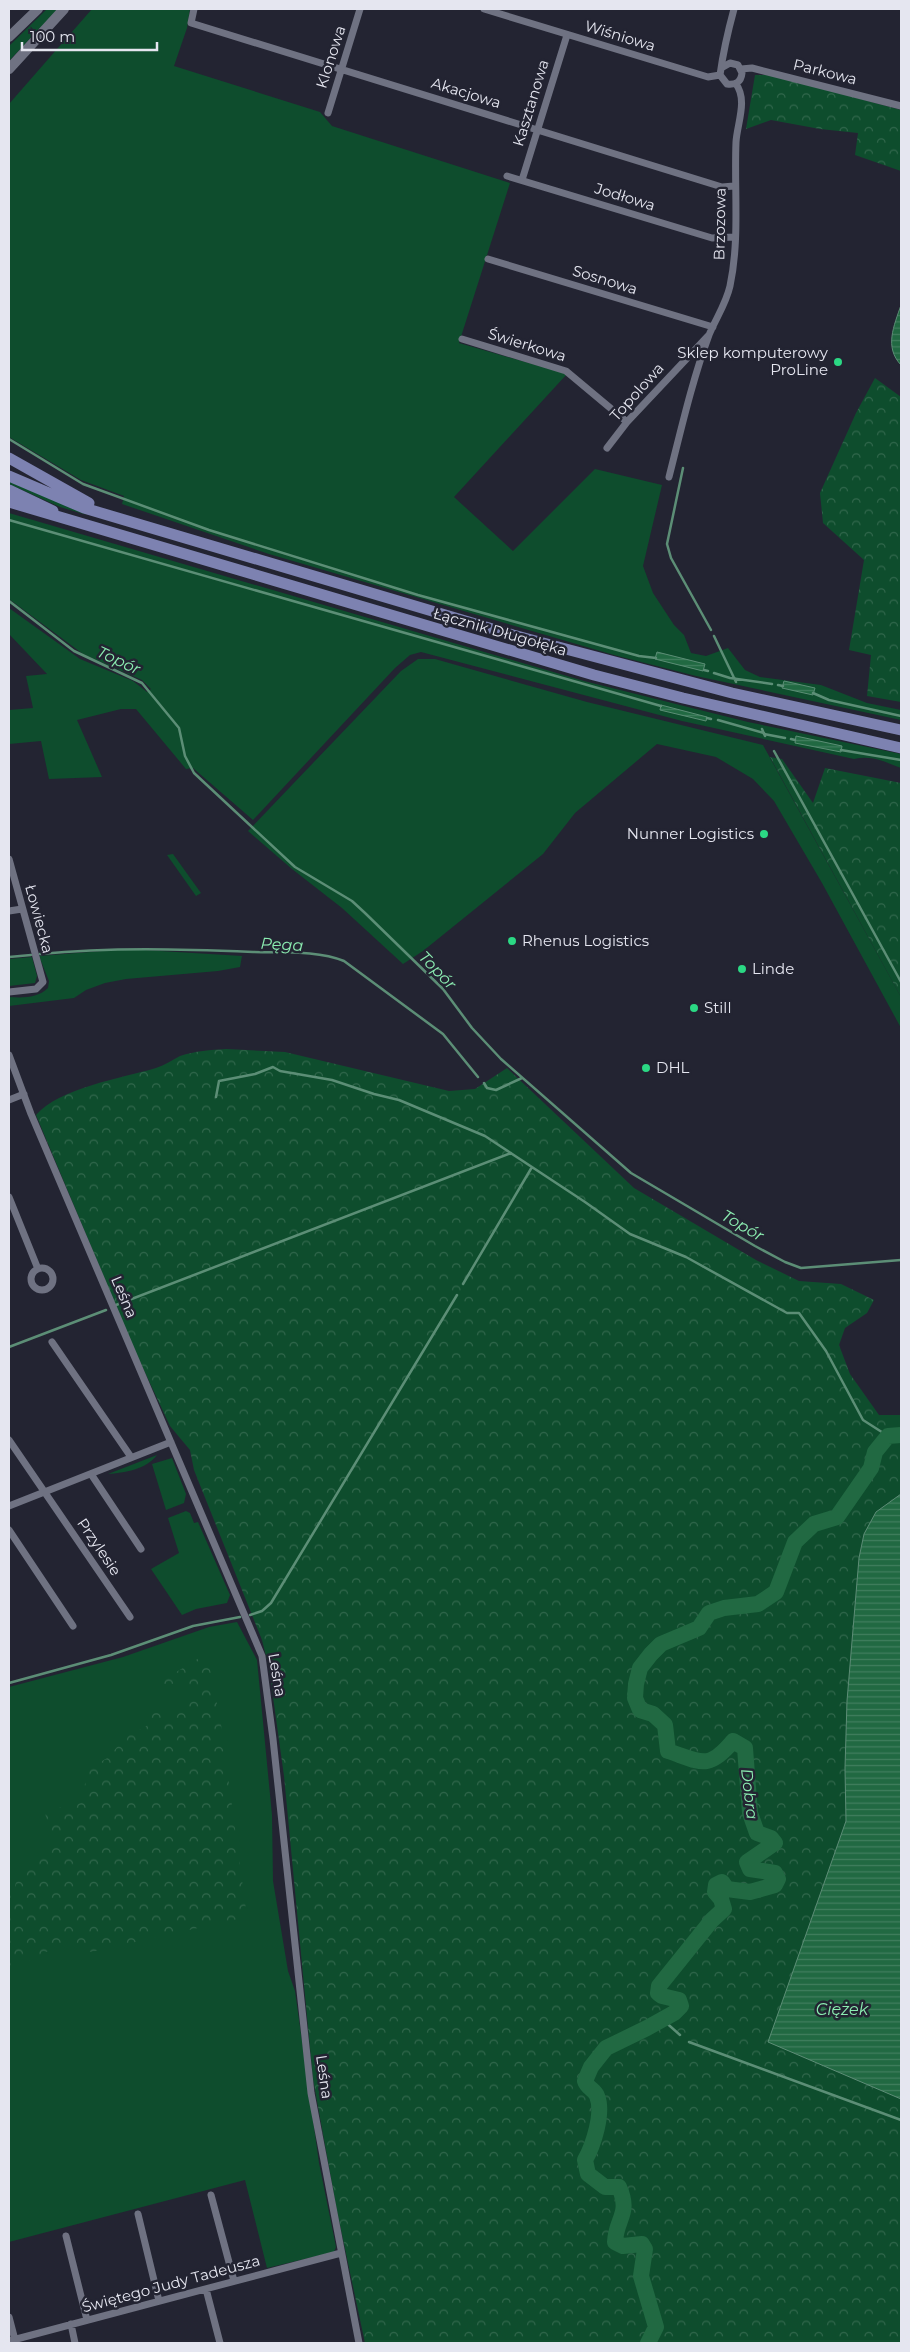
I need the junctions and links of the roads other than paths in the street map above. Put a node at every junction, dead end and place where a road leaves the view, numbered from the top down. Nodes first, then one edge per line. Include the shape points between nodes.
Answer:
1 (38, 9) edge
2 (64, 9) edge
3 (194, 9) edge
4 (360, 9) edge
5 (484, 9) edge
6 (734, 9) edge
7 (567, 35) junction
8 (9, 37) edge
9 (723, 67) junction
10 (9, 69) edge
11 (741, 69) junction
12 (340, 70) junction
13 (720, 75) junction
14 (736, 84) junction
15 (901, 106) edge
16 (328, 113) dead end
17 (537, 129) junction
18 (507, 176) dead end
19 (522, 180) junction
20 (734, 186) junction
21 (735, 237) junction
22 (488, 259) dead end
23 (712, 330) junction
24 (462, 339) dead end
25 (627, 422) junction
26 (607, 448) dead end
27 (9, 458) edge
28 (9, 476) edge
29 (669, 478) dead end
30 (9, 490) edge
31 (13, 504) edge
32 (132, 522) junction
33 (94, 528) junction
34 (901, 730) edge
35 (901, 748) edge
36 (9, 859) edge
37 (22, 909) junction
38 (9, 911) edge
39 (9, 992) edge
40 (9, 1055) edge
41 (24, 1094) junction
42 (9, 1100) edge
43 (9, 1197) edge
44 (38, 1269) dead end
45 (52, 1342) dead end
46 (9, 1440) edge
47 (170, 1442) junction
48 (131, 1457) junction
49 (90, 1474) junction
50 (45, 1492) junction
51 (9, 1506) edge
52 (9, 1530) edge
53 (141, 1549) dead end
54 (130, 1617) dead end
55 (73, 1626) dead end
56 (211, 2195) dead end
57 (138, 2214) dead end
58 (66, 2236) dead end
59 (341, 2253) junction
60 (234, 2281) junction
61 (206, 2289) junction
62 (160, 2301) junction
63 (9, 2317) edge
64 (88, 2320) junction
65 (71, 2324) junction
66 (12, 2341) edge
67 (75, 2343) edge
68 (220, 2343) edge
69 (359, 2343) edge

1 - 8 main road
2 - 10 main road
3 - 12 street, Akacjowa via 191,23
4 - 12 street, Klonowa
5 - 7 street, Wiśniowa
6 - 9 street via 721,58
7 - 13 street, Wiśniowa via 708,77
7 - 17 street, Kasztanowa
9 - 11 street via 734,63
9 - 13 street
11 - 14 street via 742,78
11 - 15 street, Parkowa via 752,68
12 - 16 street, Klonowa
12 - 17 street, Akacjowa
13 - 14 street via 728,84
14 - 20 street, Brzozowa via 742,97
17 - 19 street, Kasztanowa
17 - 20 street, Akacjowa via 722,187
18 - 19 street, Jodłowa
19 - 21 street, Jodłowa via 712,238
20 - 21 street, Brzozowa
21 - 23 street, Brzozowa via 736,254 730,286
22 - 23 street, Sosnowa
23 - 25 street, Topolowa
23 - 29 street, Brzozowa via 687,403
24 - 25 street, Świerkowa via 566,371
25 - 26 street, Topolowa
27 - 32 main road via 87,502
28 - 32 main road via 69,502
30 - 33 main road
31 - 33 main road
32 - 34 main road, Łącznik Długołęka via 575,653 740,695
33 - 35 main road, Łącznik Długołęka via 594,675
36 - 37 street, Łowiecka
37 - 38 street
37 - 39 street, Łowiecka via 42,978 41,986
40 - 41 street, Leśna
41 - 42 street
41 - 47 street, Leśna
43 - 44 street
45 - 48 street
46 - 50 street, Przylesie
47 - 48 street
47 - 59 street, Leśna via 262,1656 310,2084
48 - 49 street
49 - 50 street
49 - 53 street
50 - 51 street
50 - 54 street, Przylesie
52 - 55 street
56 - 60 street
57 - 62 street
58 - 64 street
59 - 60 street, Świętego Judy Tadeusza
59 - 69 street, Leśna
60 - 61 street, Świętego Judy Tadeusza
61 - 62 street, Świętego Judy Tadeusza
61 - 68 street
62 - 64 street, Świętego Judy Tadeusza
63 - 66 street
64 - 65 street, Świętego Judy Tadeusza
65 - 66 street, Świętego Judy Tadeusza
65 - 67 street

